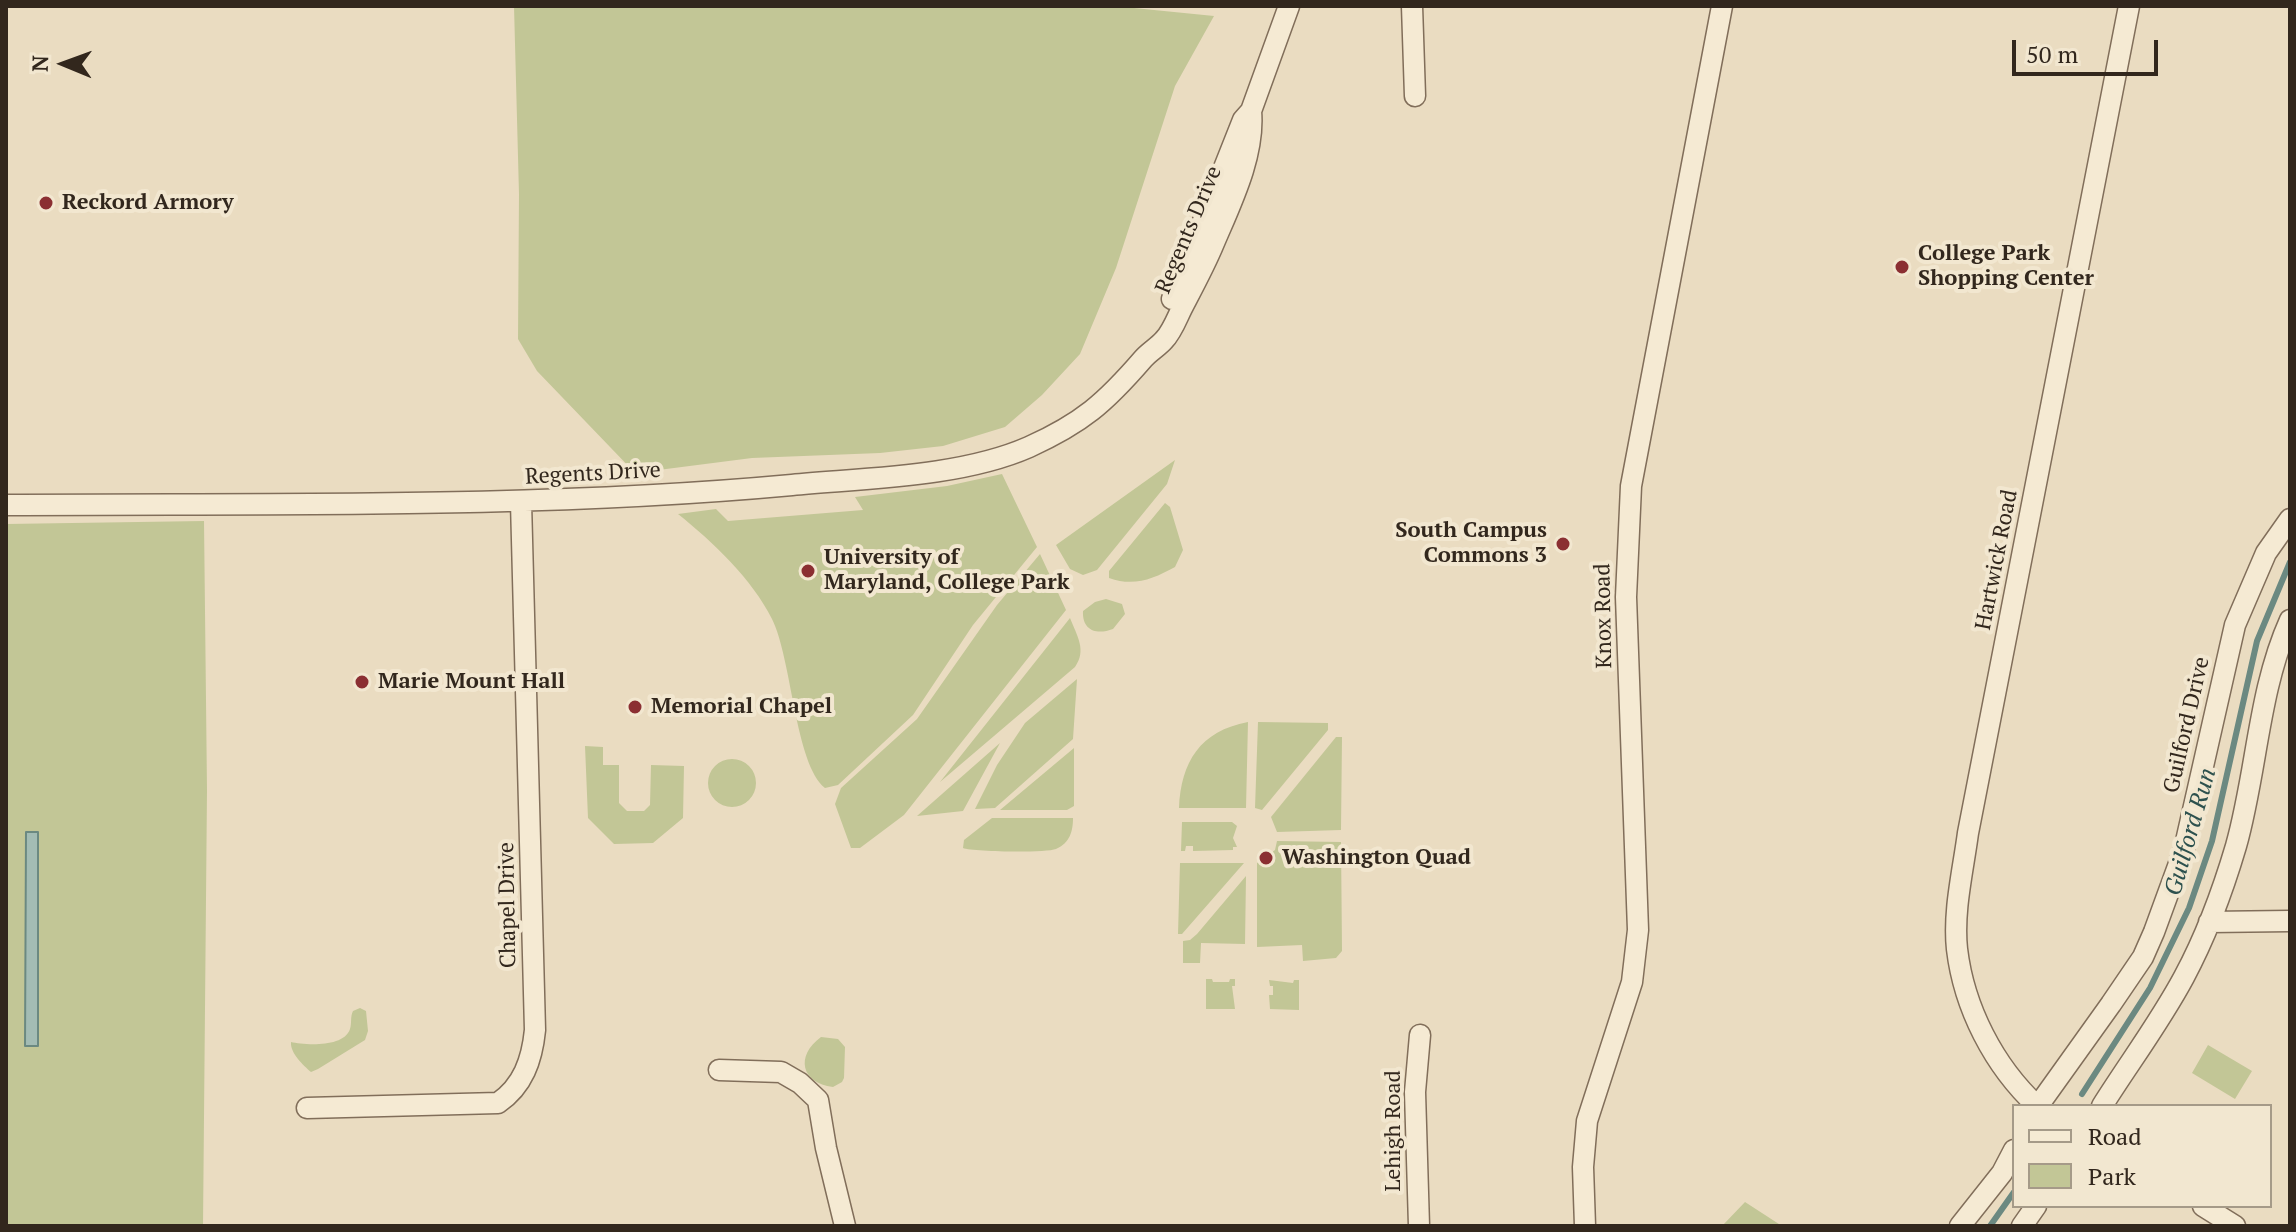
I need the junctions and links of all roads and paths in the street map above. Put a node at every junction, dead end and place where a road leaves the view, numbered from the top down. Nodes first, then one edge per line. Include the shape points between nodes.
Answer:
1 (1289, 6) edge
2 (1412, 6) edge
3 (1722, 6) edge
4 (2129, 6) edge
5 (1415, 96) dead end
6 (521, 502) junction
7 (6, 505) edge
8 (2290, 519) edge
9 (2290, 620) edge
10 (2290, 921) edge
11 (2209, 922) junction
12 (1420, 1035) dead end
13 (719, 1070) dead end
14 (2035, 1104) edge
15 (2038, 1104) edge
16 (2103, 1104) edge
17 (307, 1108) dead end
18 (2012, 1154) edge
19 (2035, 1208) edge
20 (2206, 1208) edge
21 (845, 1226) edge
22 (1419, 1226) edge
23 (1585, 1226) edge
24 (1960, 1226) edge
25 (2022, 1226) edge
26 (2235, 1226) edge

1 - 6 street, Regents Drive via 1251,111 1145,357 1079,421 1005,456 934,470 669,495
2 - 5 street
3 - 23 street, Knox Road via 1631,486 1626,585 1638,930 1635,967 1587,1121
4 - 14 street, Hartwick Road via 1968,833 1957,915 1959,960 1978,1022 2008,1074
6 - 7 street, Regents Drive
6 - 17 street, Chapel Drive via 535,1017 530,1059 512,1094 498,1103
8 - 15 street, Guilford Drive via 2266,553 2235,625 2184,850 2154,932 2135,969
9 - 11 street via 2268,688 2239,835
10 - 11 street
11 - 16 street via 2183,978
12 - 22 street, Lehigh Road via 1415,1092
13 - 21 street via 781,1072 815,1096
18 - 24 street
19 - 25 street
20 - 26 street

